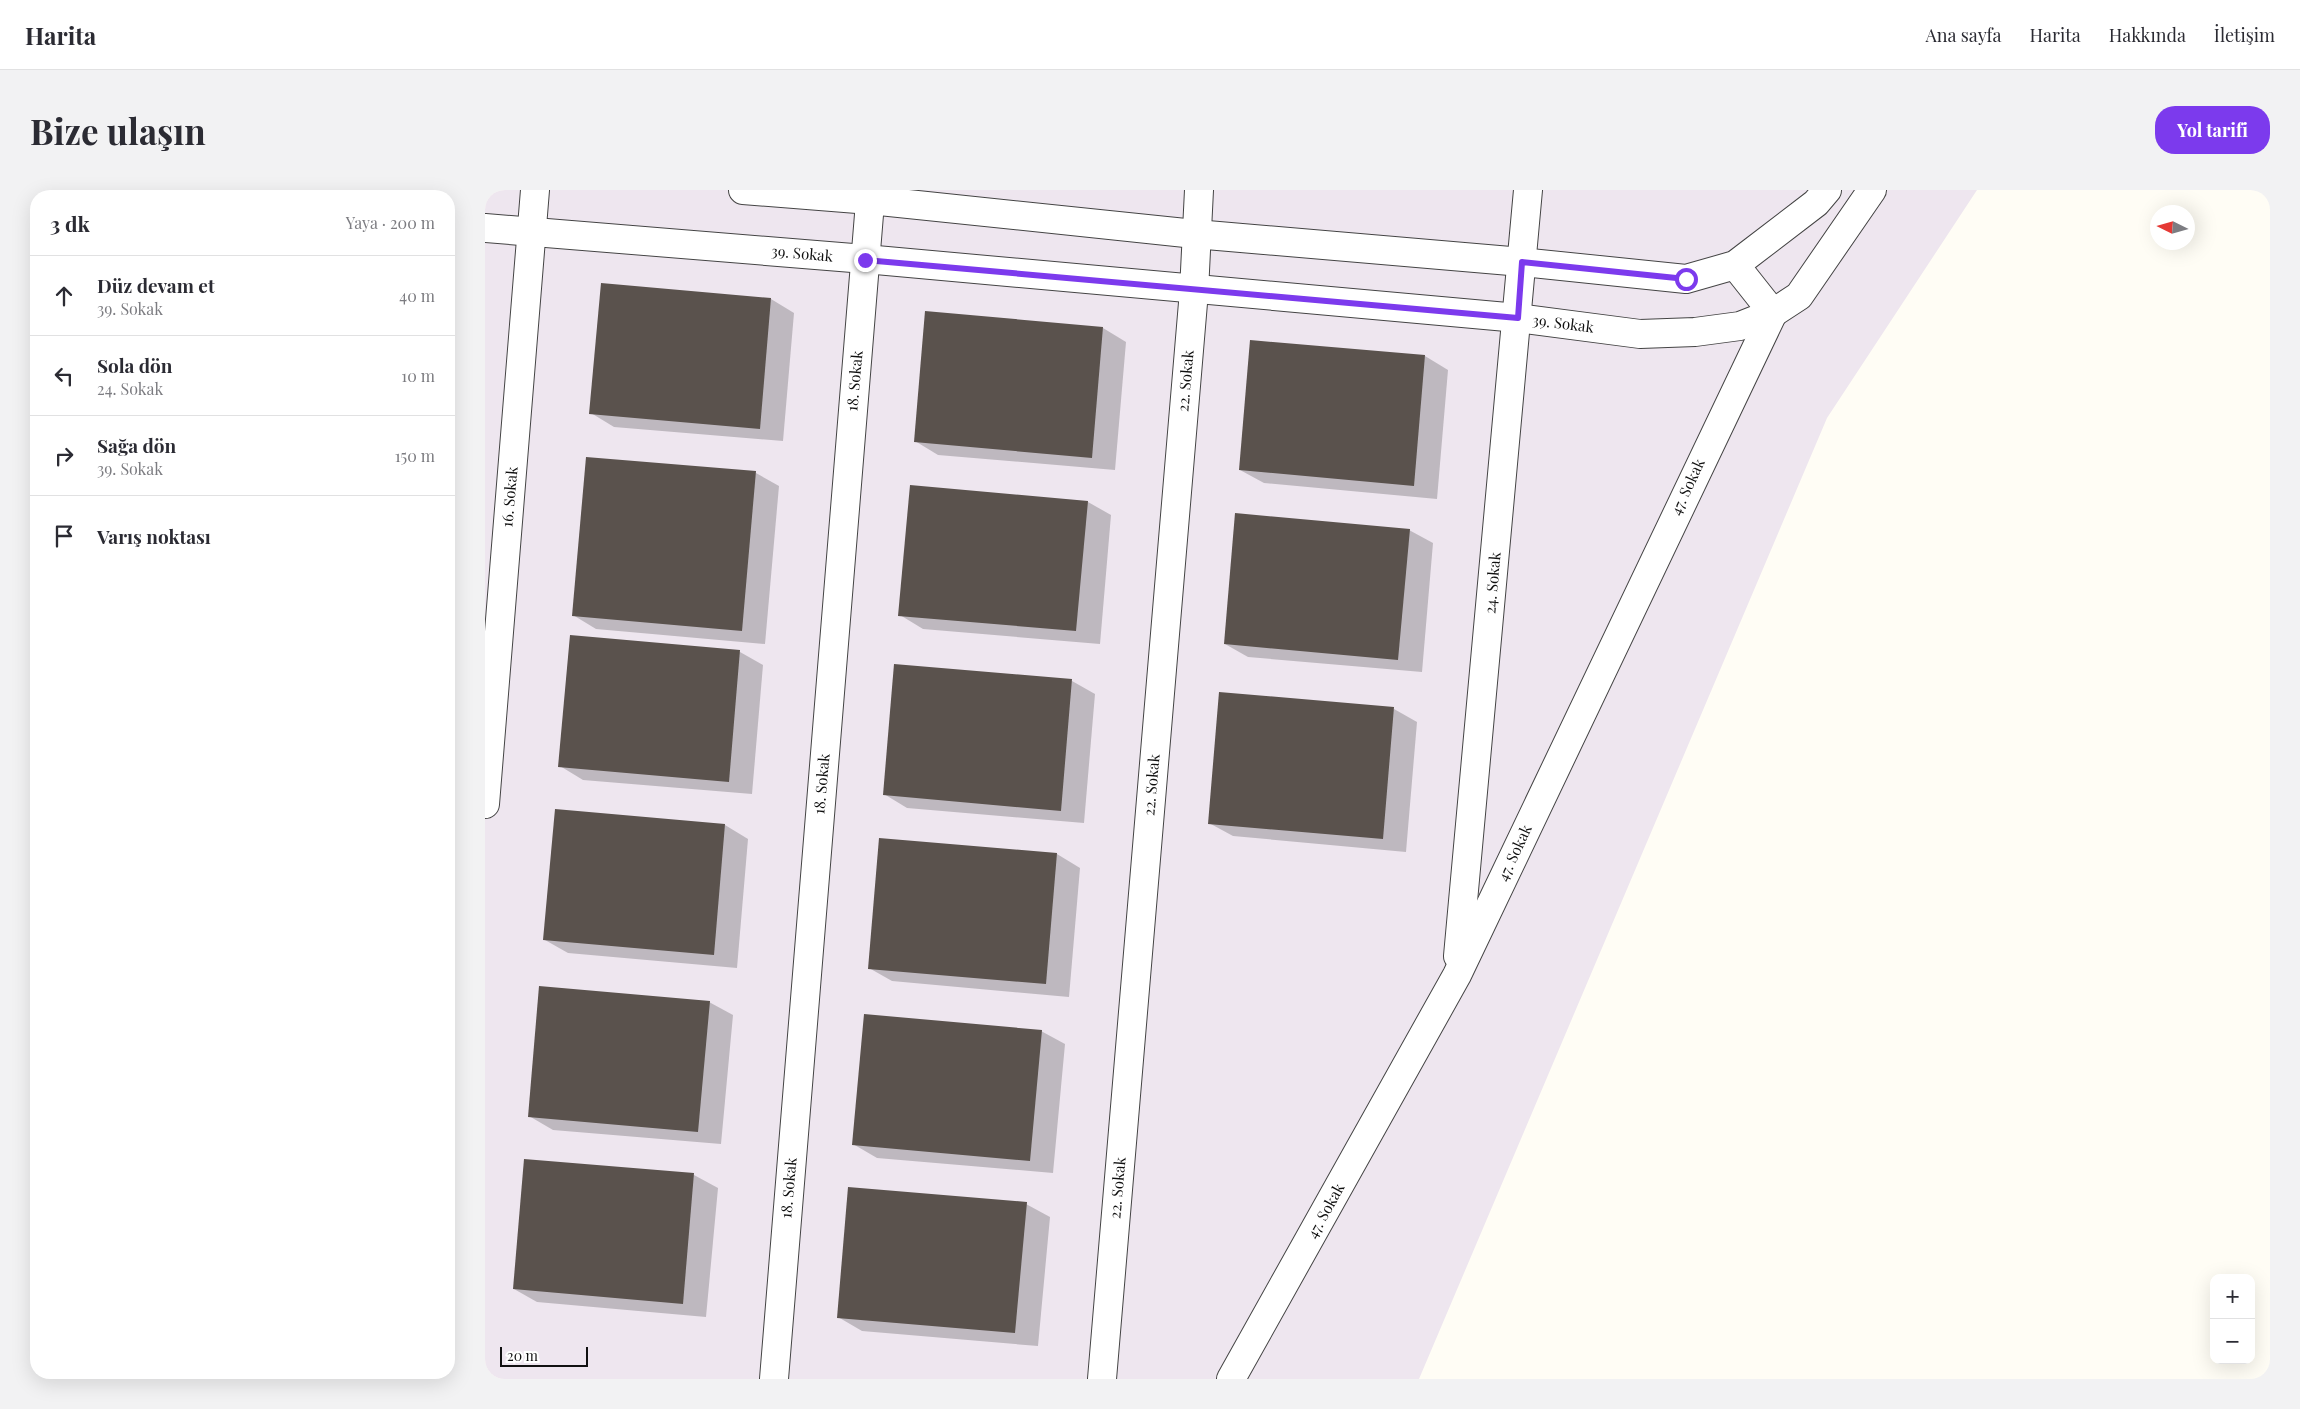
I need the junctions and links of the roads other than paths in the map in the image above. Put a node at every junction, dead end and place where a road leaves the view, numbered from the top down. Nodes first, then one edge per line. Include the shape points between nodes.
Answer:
1 (535, 190) edge
2 (743, 190) edge
3 (1199, 190) edge
4 (1528, 190) edge
5 (1872, 190) edge
6 (871, 195) edge
7 (1822, 196) edge
8 (485, 228) edge
9 (532, 233) junction
10 (1195, 234) junction
11 (865, 260) junction
12 (1522, 262) junction
13 (1735, 265) junction
14 (1194, 291) junction
15 (1773, 313) junction
16 (1518, 318) junction
17 (485, 804) edge
18 (1457, 975) junction
19 (774, 1379) edge
20 (1103, 1379) edge
21 (1231, 1379) edge

1 - 9 street, 16. Sokak
2 - 6 street
3 - 10 street, 22. Sokak
4 - 12 street, 24. Sokak
5 - 15 street via 1799,296
6 - 10 street
6 - 11 street, 18. Sokak
7 - 13 street
8 - 9 street, 39. Sokak
9 - 11 street, 39. Sokak
9 - 17 street, 16. Sokak
10 - 12 street
10 - 14 street, 22. Sokak
11 - 14 street, 39. Sokak
11 - 19 street, 18. Sokak
12 - 13 street via 1686,279
12 - 16 street, 24. Sokak
13 - 15 street
14 - 16 street, 39. Sokak
14 - 20 street, 22. Sokak
15 - 16 street, 39. Sokak via 1740,326 1640,334
15 - 18 street, 47. Sokak
16 - 18 street, 24. Sokak
18 - 21 street, 47. Sokak

